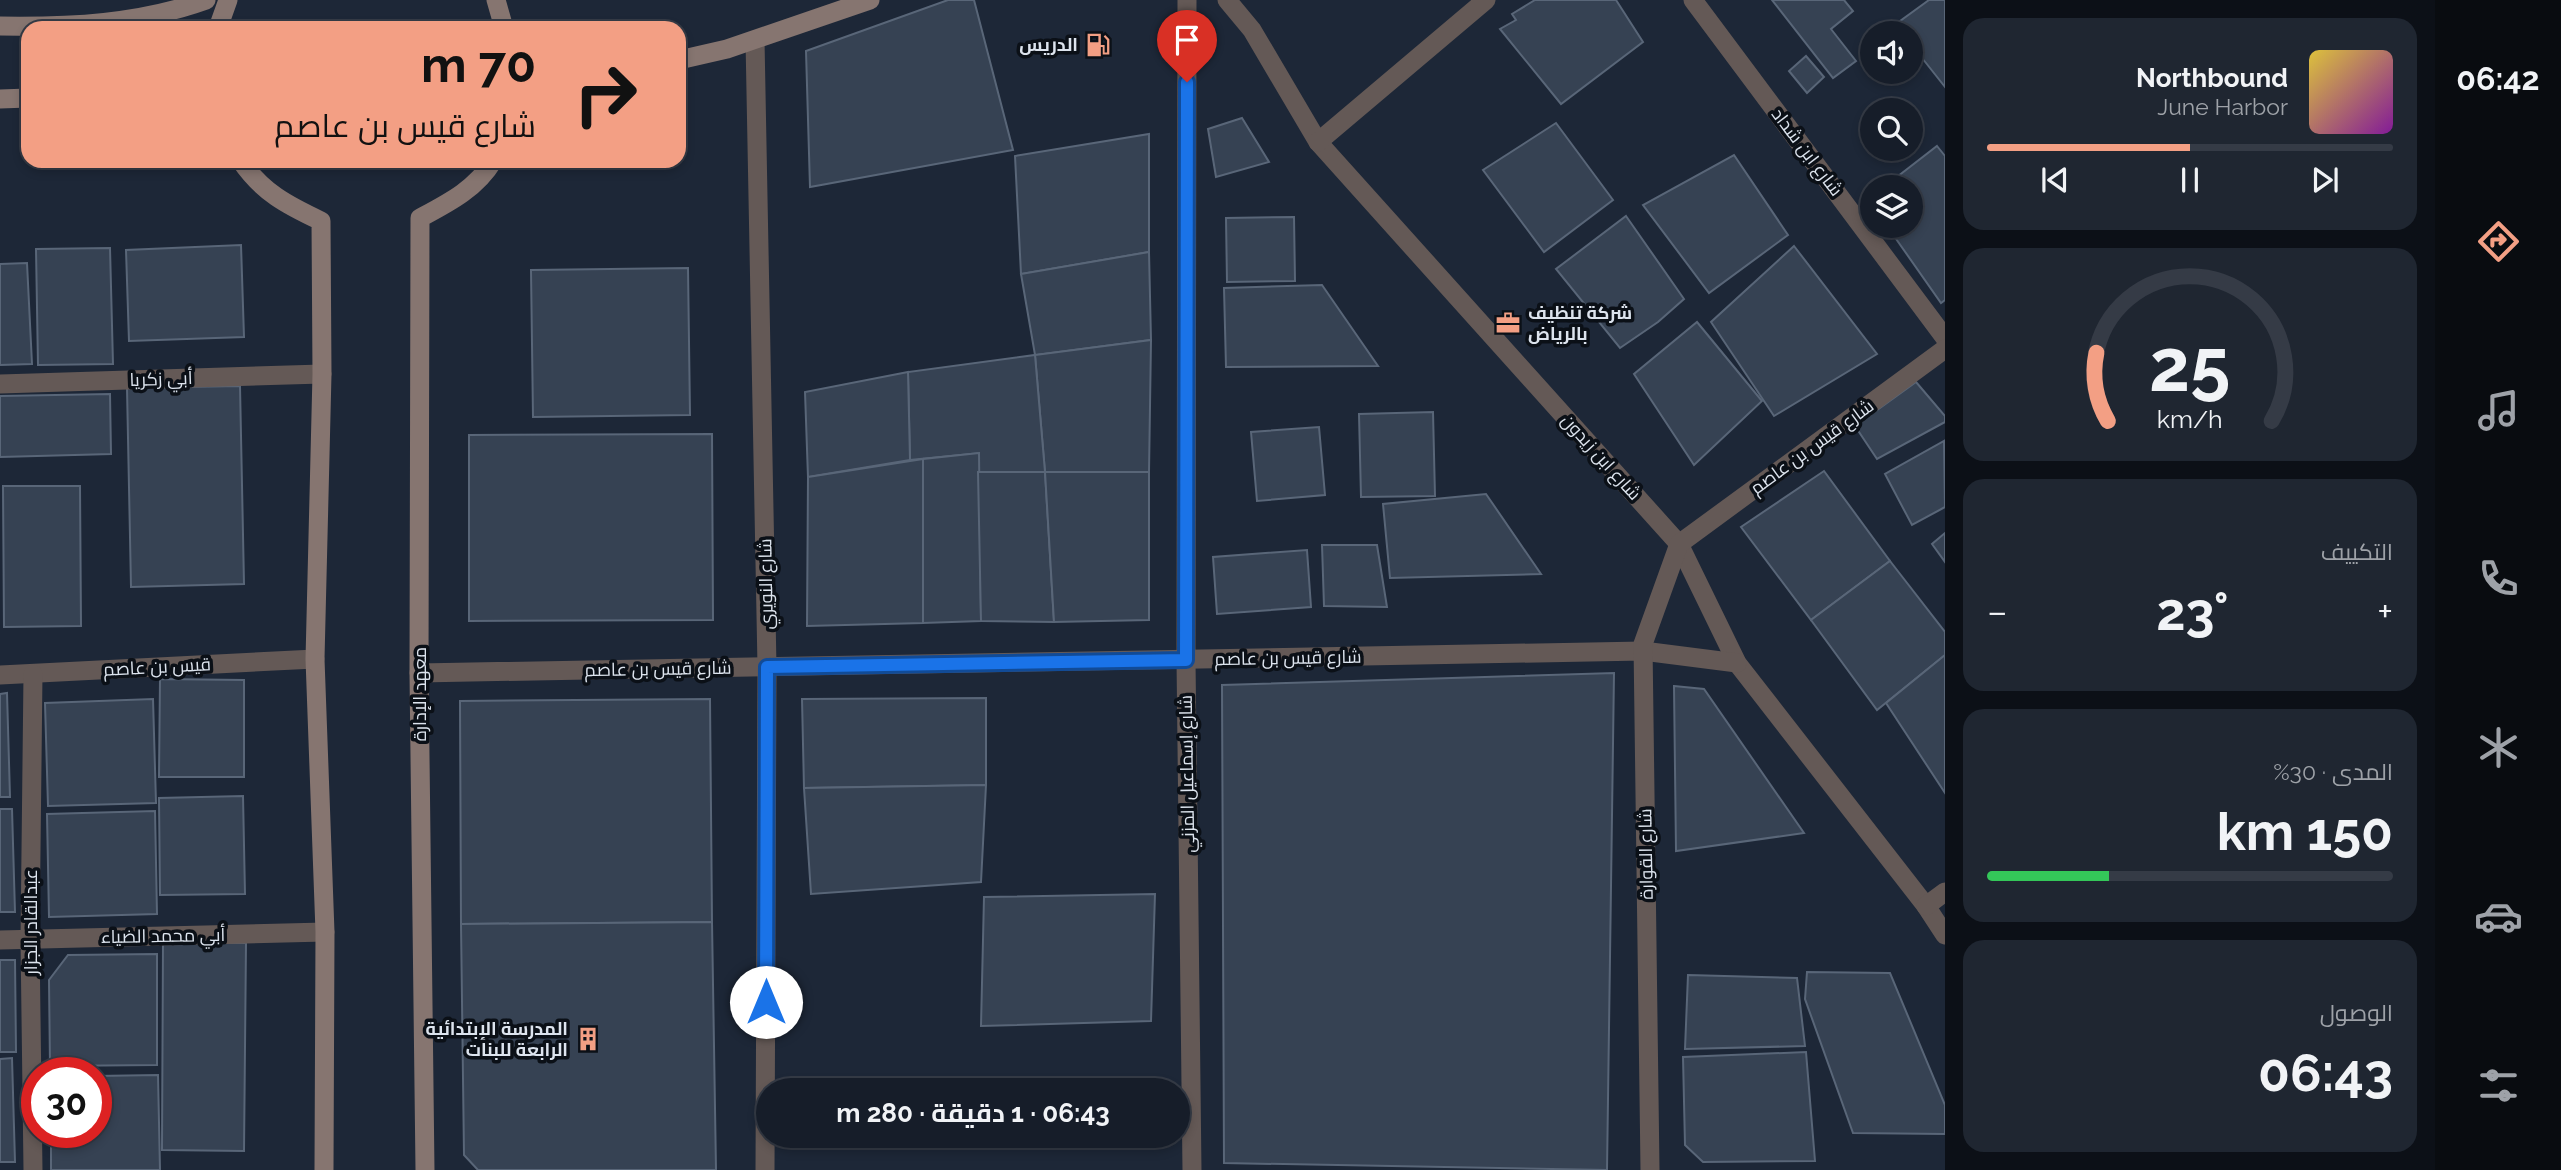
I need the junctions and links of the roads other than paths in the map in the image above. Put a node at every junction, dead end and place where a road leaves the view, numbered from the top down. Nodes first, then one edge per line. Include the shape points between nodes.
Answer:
1 (206, 0) edge
2 (228, 0) edge
3 (496, 0) edge
4 (870, 0) edge
5 (1187, 0) edge
6 (1227, 0) edge
7 (1486, 0) edge
8 (1693, 0) edge
9 (121, 21) edge
10 (220, 21) edge
11 (502, 21) edge
12 (0, 26) edge
13 (21, 26) edge
14 (755, 40) junction
15 (686, 58) edge
16 (21, 98) edge
17 (0, 99) edge
18 (1318, 142) junction
19 (246, 168) edge
20 (488, 168) edge
21 (1945, 338) edge
22 (1945, 349) edge
23 (322, 374) junction
24 (0, 384) edge
25 (1679, 544) junction
26 (1643, 651) junction
27 (315, 659) junction
28 (1186, 660) junction
29 (1737, 663) junction
30 (767, 667) junction
31 (419, 673) junction
32 (33, 674) junction
33 (0, 675) edge
34 (1945, 892) edge
35 (1926, 906) junction
36 (325, 932) junction
37 (1945, 935) edge
38 (30, 939) junction
39 (0, 940) edge
40 (323, 1169) edge
41 (33, 1170) edge
42 (425, 1170) edge
43 (765, 1170) edge
44 (1192, 1170) edge
45 (1650, 1170) edge

1 - 9 main road
2 - 10 main road
3 - 11 main road
4 - 14 main road
5 - 28 street, شارع إسماعيل المزني
6 - 18 street, شارع ابن زيدون via 1252,30
7 - 18 street
8 - 21 street, شارع ابن شداد
12 - 13 main road
14 - 15 main road
14 - 30 street, شارع النويري
16 - 17 main road
18 - 25 street, شارع ابن زيدون
19 - 23 main road via 285,204 321,221
20 - 31 main road, معهد الإدارة via 457,199 420,218
22 - 25 street, شارع قيس بن عاصم
23 - 24 street, أبي زكريا
23 - 27 main road
25 - 26 street, شارع القوارة
25 - 29 street, شارع ابن زيدون
26 - 28 street, شارع قيس بن عاصم
26 - 29 street, شارع قيس بن عاصم
26 - 45 street, شارع القوارة
27 - 32 street, قيس بن عاصم
27 - 36 main road
28 - 30 street, شارع قيس بن عاصم
28 - 44 street, شارع إسماعيل المزني
29 - 35 street, شارع ابن زيدون
30 - 31 street, شارع قيس بن عاصم
30 - 43 street, شارع النويري
31 - 42 main road, معهد الإدارة
32 - 33 street, قيس بن عاصم
32 - 38 street, عبدالقادر الجزار
34 - 35 street
35 - 37 street, شارع ابن زيدون
36 - 38 street, أبي محمد الضياء
36 - 40 main road
38 - 39 street, أبي محمد الضياء
38 - 41 street, عبدالقادر الجزار

